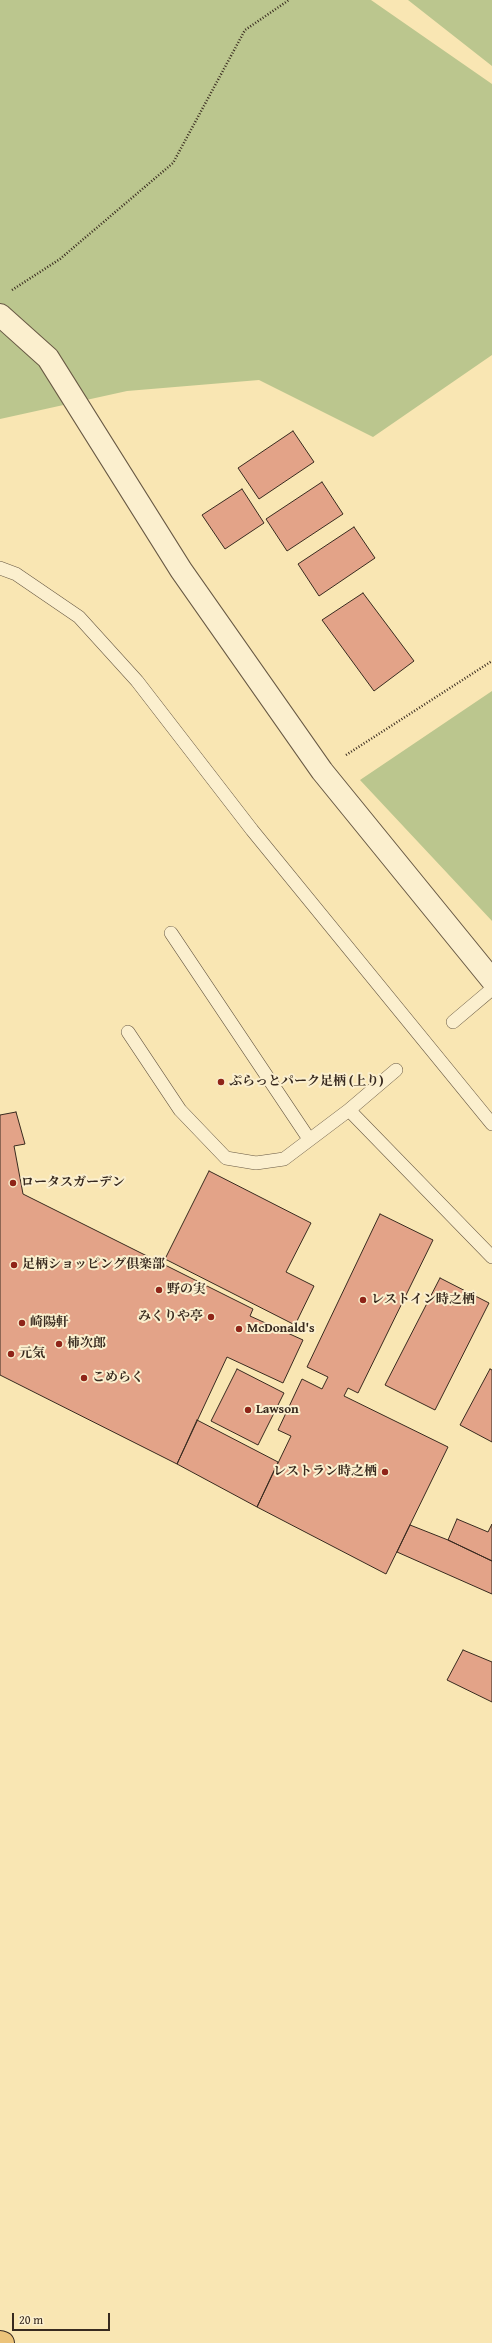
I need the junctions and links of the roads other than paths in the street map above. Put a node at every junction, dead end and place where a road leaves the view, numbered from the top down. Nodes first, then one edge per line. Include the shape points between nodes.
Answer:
1 (0, 315) edge
2 (0, 568) edge
3 (171, 932) dead end
4 (492, 980) edge
5 (492, 989) edge
6 (453, 1022) dead end
7 (128, 1032) dead end
8 (396, 1070) dead end
9 (349, 1110) junction
10 (492, 1124) edge
11 (308, 1139) junction
12 (492, 1257) edge
13 (0, 2342) edge
14 (3, 2343) edge

1 - 4 street via 48,358 181,570 322,770
2 - 10 lane via 16,574 79,617 137,681 252,830
3 - 11 lane
5 - 6 lane
7 - 11 lane via 180,1110 226,1158 256,1163 284,1159
8 - 9 lane
9 - 11 lane
9 - 12 lane
13 - 14 highway

